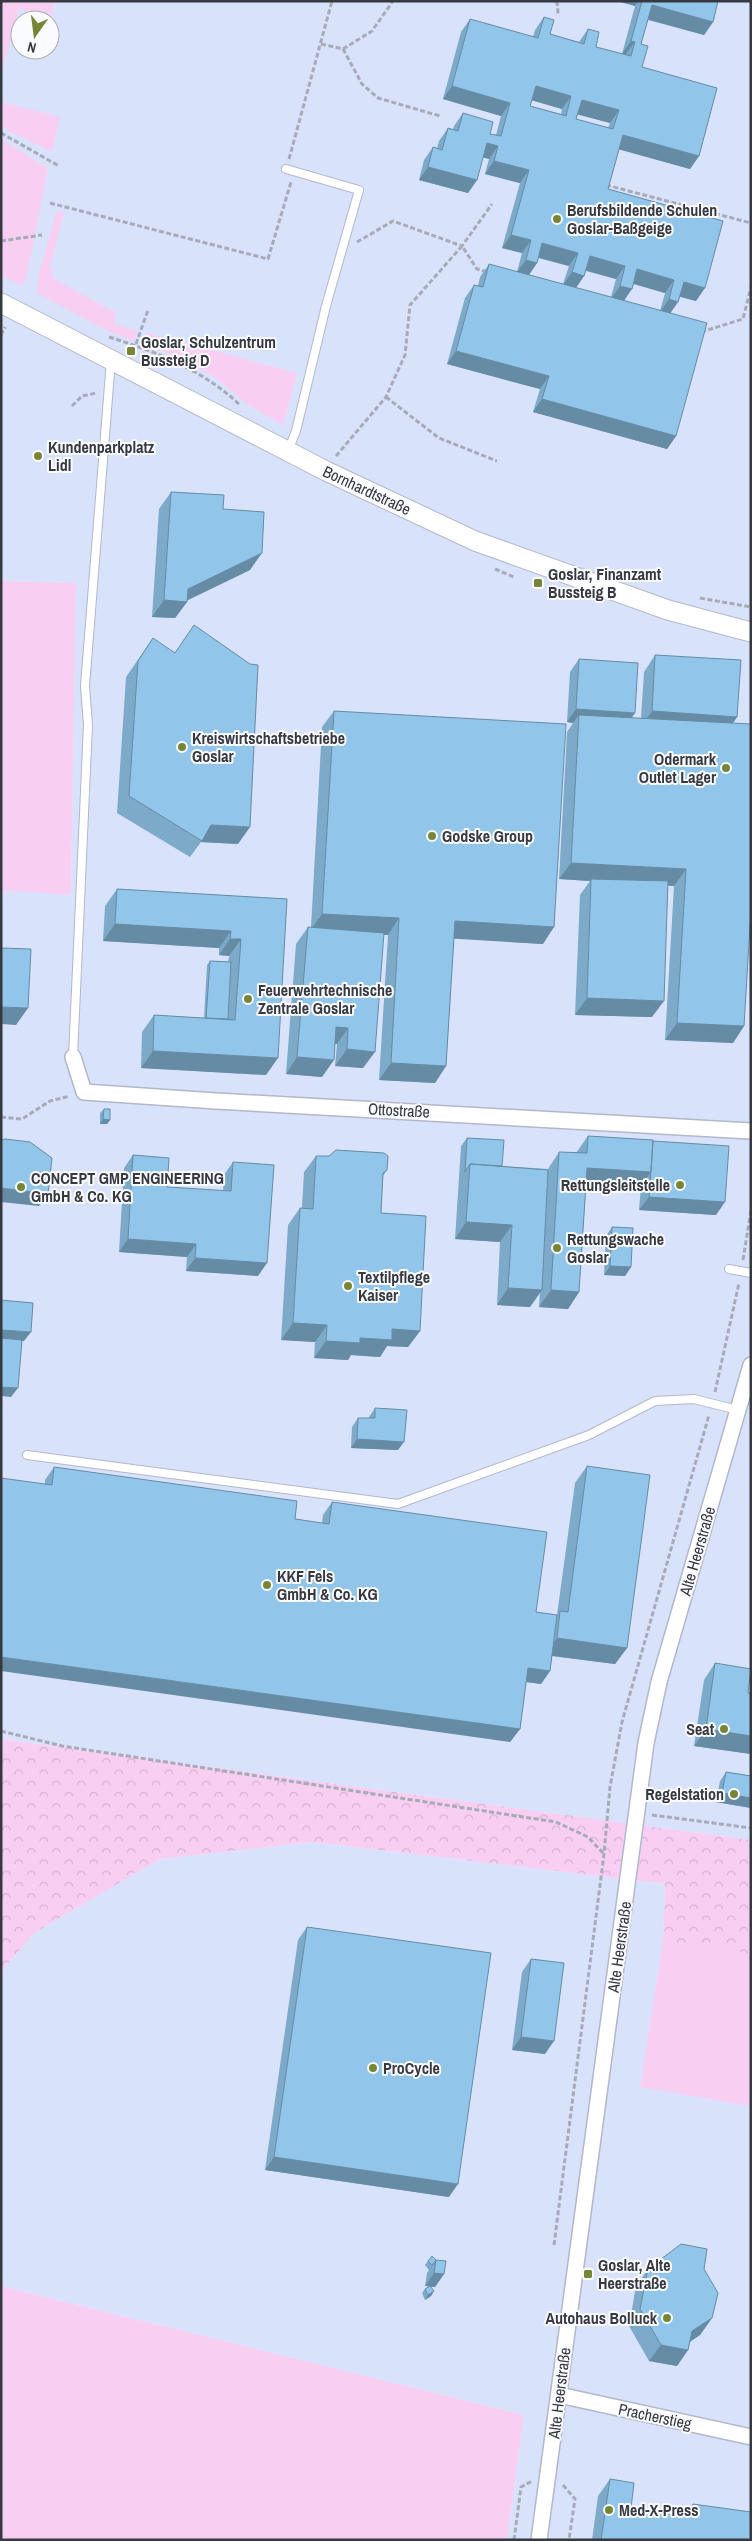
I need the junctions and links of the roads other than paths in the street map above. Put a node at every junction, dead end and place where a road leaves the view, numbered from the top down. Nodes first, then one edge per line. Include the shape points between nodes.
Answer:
1 (290, 170) road end
2 (1, 303) edge
3 (111, 358) junction
4 (288, 451) junction
5 (751, 632) edge
6 (73, 1057) joint
7 (751, 1131) edge
8 (729, 1269) dead end
9 (751, 1273) edge
10 (751, 1365) edge
11 (738, 1410) junction
12 (26, 1455) dead end
13 (559, 2396) junction
14 (751, 2437) edge
15 (539, 2540) edge

1 - 4 lane via 359,190 314,352 296,432
2 - 3 street, Bornhardtstraße
3 - 4 street, Bornhardtstraße
3 - 6 lane via 85,686 88,725
4 - 5 street, Bornhardtstraße via 475,540 668,610
6 - 7 street, Ottostraße via 84,1092
8 - 9 lane
10 - 11 street, Alte Heerstraße
11 - 12 lane via 694,1399 654,1401 589,1435 398,1504
11 - 13 street, Alte Heerstraße via 659,1682 646,1743
13 - 14 street, Pracherstieg
13 - 15 street, Alte Heerstraße

